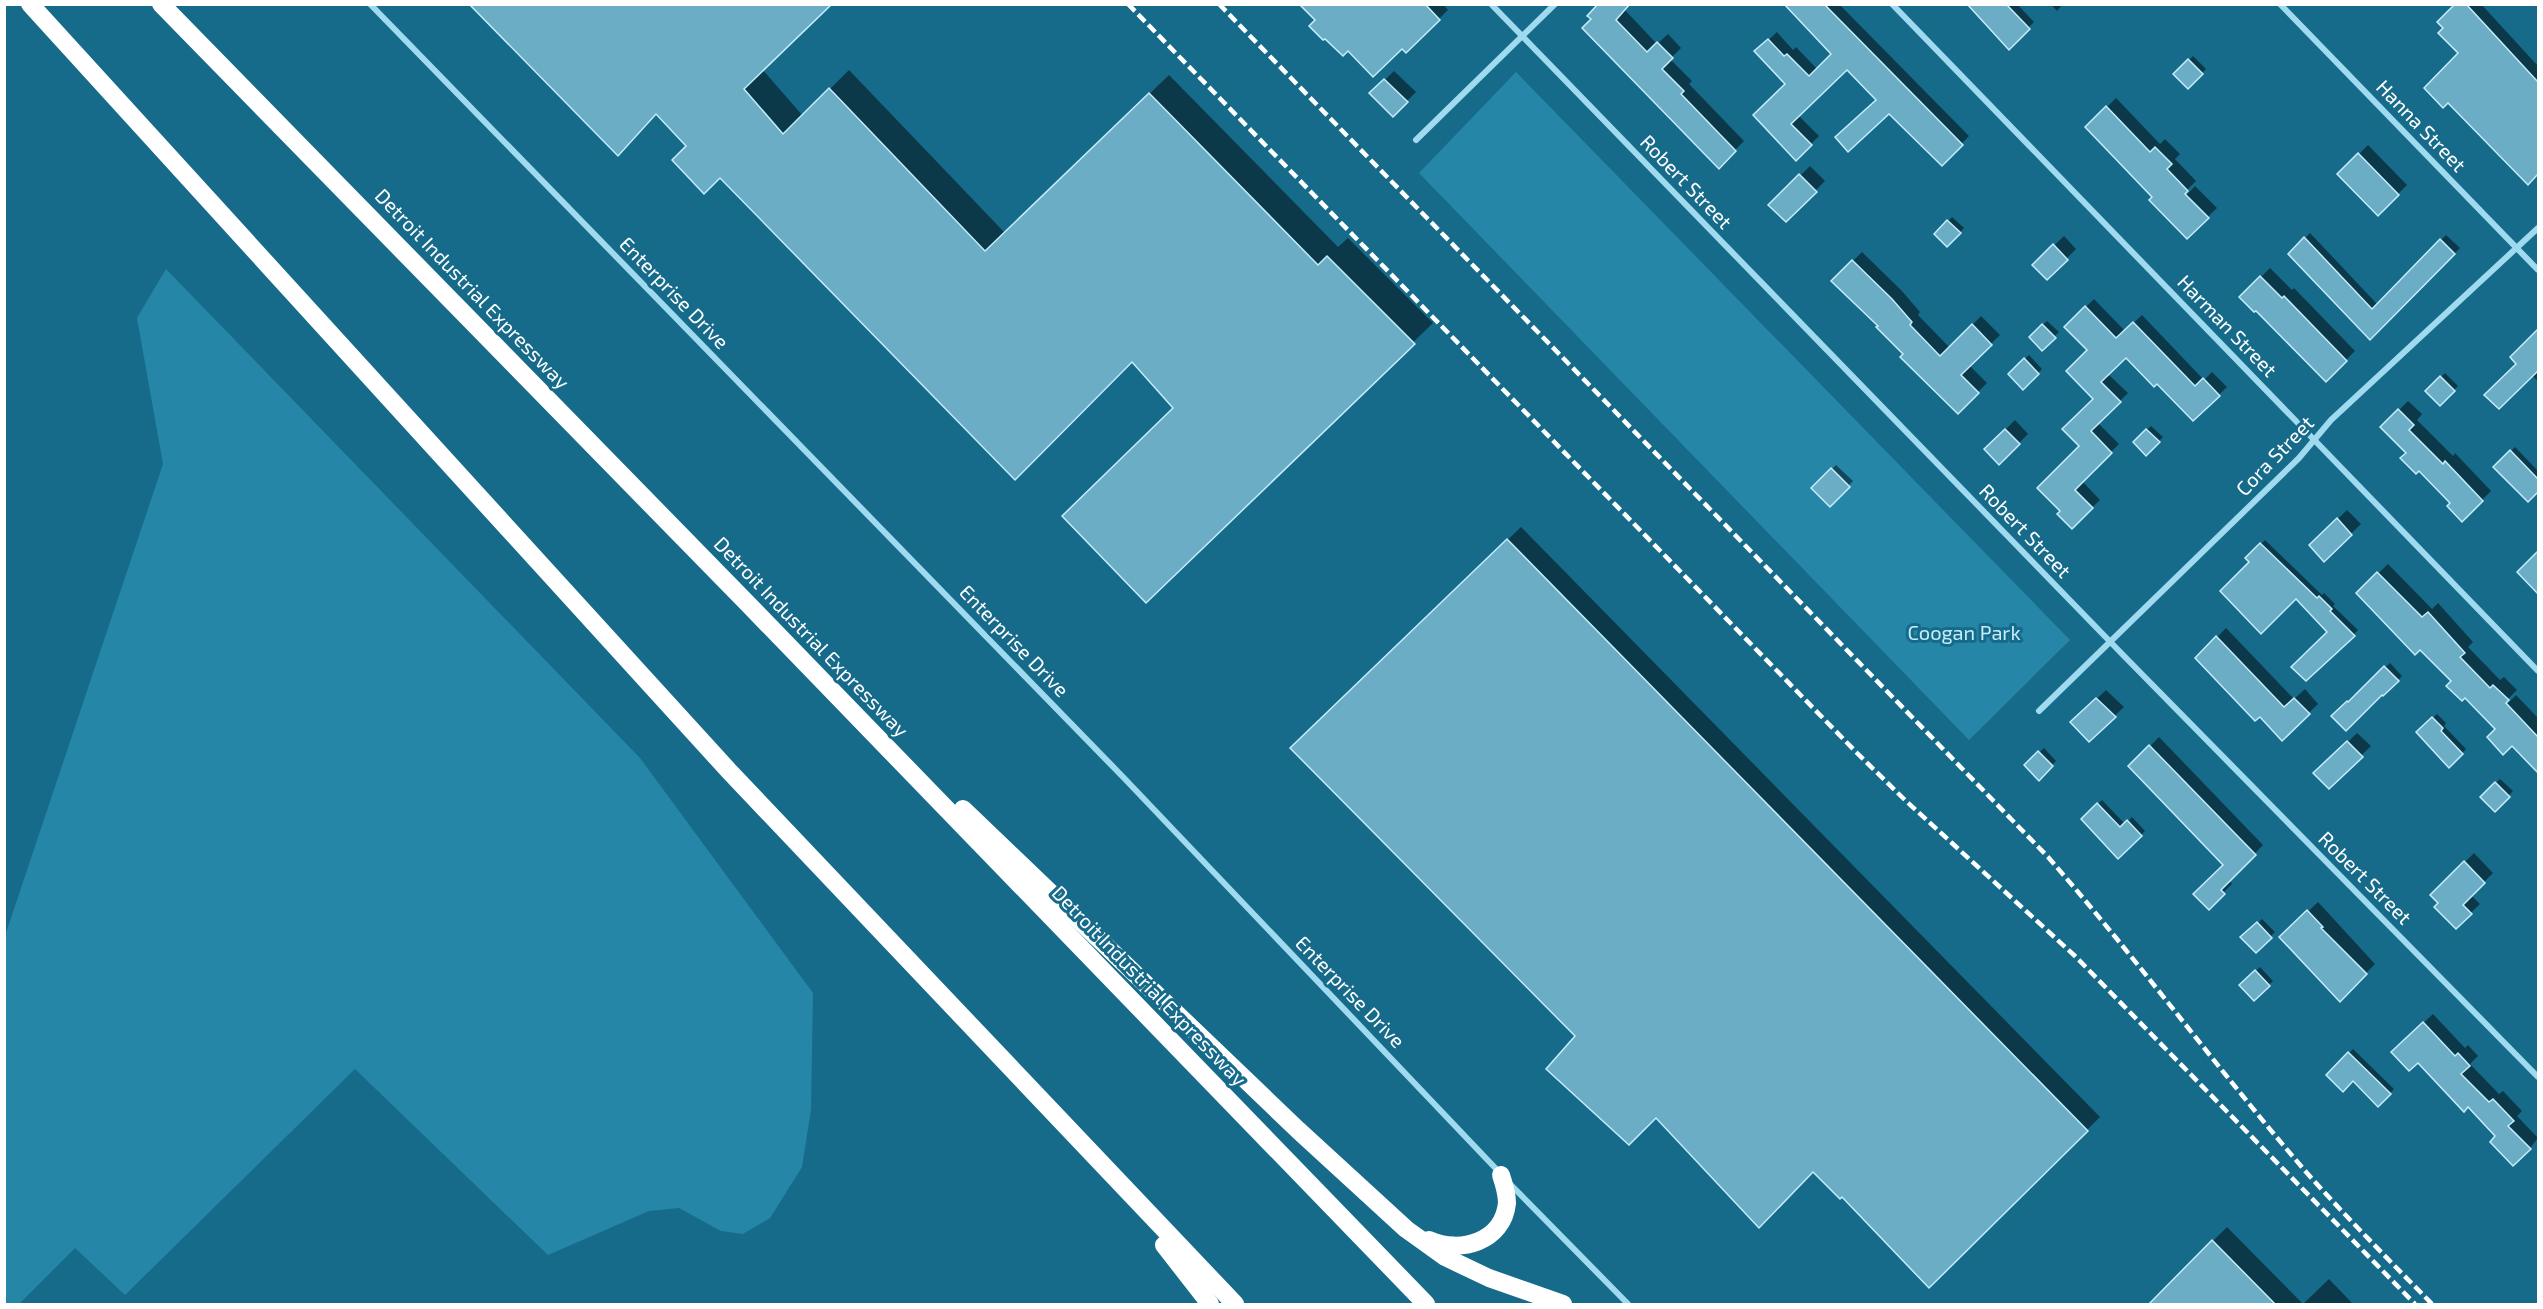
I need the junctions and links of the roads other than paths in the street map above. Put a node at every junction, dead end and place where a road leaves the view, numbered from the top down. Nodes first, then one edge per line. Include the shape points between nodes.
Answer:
1 (30, 4) edge
2 (161, 4) edge
3 (370, 4) edge
4 (1491, 4) edge
5 (1555, 4) edge
6 (1892, 4) edge
7 (2280, 4) edge
8 (1522, 37) junction
9 (1416, 140) dead end
10 (2538, 228) edge
11 (2517, 249) junction
12 (2538, 270) edge
13 (2314, 440) junction
14 (749, 604) junction
15 (2110, 641) junction
16 (2538, 671) edge
17 (2039, 711) dead end
18 (2538, 1077) edge
19 (1110, 1175) junction
20 (1501, 1175) junction
21 (1406, 1229) junction
22 (1210, 1305) edge
23 (1235, 1305) edge
24 (1426, 1305) edge
25 (1563, 1305) edge
26 (1628, 1305) edge

1 - 19 highway via 729,771
2 - 14 highway, Detroit Industrial Expressway
3 - 20 street, Enterprise Drive via 1116,770
4 - 8 street, Robert Street
5 - 8 street
6 - 13 street, Harman Street
7 - 11 street, Hanna Street
8 - 9 street
8 - 15 street, Robert Street
10 - 11 street, Cora Street
11 - 12 street, Hanna Street
11 - 13 street, Cora Street
13 - 15 street, Cora Street
13 - 16 street, Harman Street
14 - 21 highway
14 - 24 highway, Detroit Industrial Expressway
15 - 17 street, Cora Street
15 - 18 street, Robert Street
19 - 22 highway
19 - 23 highway
20 - 21 highway via 1507,1194 1504,1214 1486,1238 1471,1245 1451,1246
20 - 26 street, Enterprise Drive
21 - 25 highway via 1445,1257

